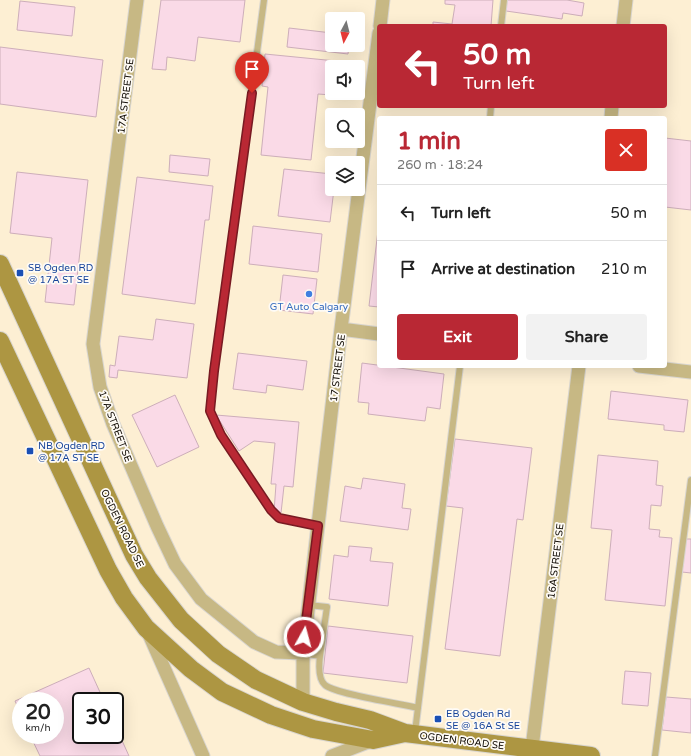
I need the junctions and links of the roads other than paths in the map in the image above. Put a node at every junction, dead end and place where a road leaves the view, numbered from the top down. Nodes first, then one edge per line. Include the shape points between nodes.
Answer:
1 (137, 0) edge
2 (264, 0) edge
3 (383, 0) edge
4 (504, 0) edge
5 (626, 0) edge
6 (380, 24) edge
7 (501, 24) edge
8 (623, 24) edge
9 (377, 49) edge
10 (0, 264) edge
11 (342, 329) junction
12 (377, 334) edge
13 (0, 341) edge
14 (460, 368) edge
15 (580, 368) edge
16 (656, 368) edge
17 (691, 372) edge
18 (691, 480) edge
19 (318, 526) junction
20 (308, 605) junction
21 (146, 628) junction
22 (302, 653) junction
23 (320, 656) junction
24 (303, 702) junction
25 (418, 708) junction
26 (410, 733) junction
27 (373, 740) junction
28 (531, 752) edge
29 (203, 756) edge
30 (332, 756) edge
31 (591, 756) edge
32 (655, 756) edge

1 - 22 street, 17A STREET SE via 93,344 100,387 113,424 175,564 202,598 254,642 276,652
2 - 19 lane via 210,411 221,435 271,510 279,518
3 - 6 street
4 - 7 lane
5 - 8 street
9 - 11 street, 17 STREET SE
10 - 24 street, OGDEN ROAD SE via 134,555 148,578 181,620 218,654 256,680
11 - 12 street
11 - 19 street, 17 STREET SE
13 - 21 street, OGDEN ROAD SE via 108,570
14 - 25 lane
15 - 28 street, 16A STREET SE
16 - 17 street
18 - 32 lane
19 - 20 street, 17 STREET SE
20 - 22 street, 17 STREET SE
20 - 23 lane via 327,607
21 - 27 street, OGDEN ROAD SE via 192,670 222,692 271,715 313,729
21 - 29 street
22 - 23 lane
22 - 24 street, 17 STREET SE
23 - 25 lane via 319,670 325,686
24 - 26 street, OGDEN ROAD SE
25 - 26 lane
26 - 27 street, OGDEN ROAD SE
26 - 28 street, OGDEN ROAD SE
27 - 30 street, OGDEN ROAD SE
28 - 31 street, OGDEN ROAD SE

